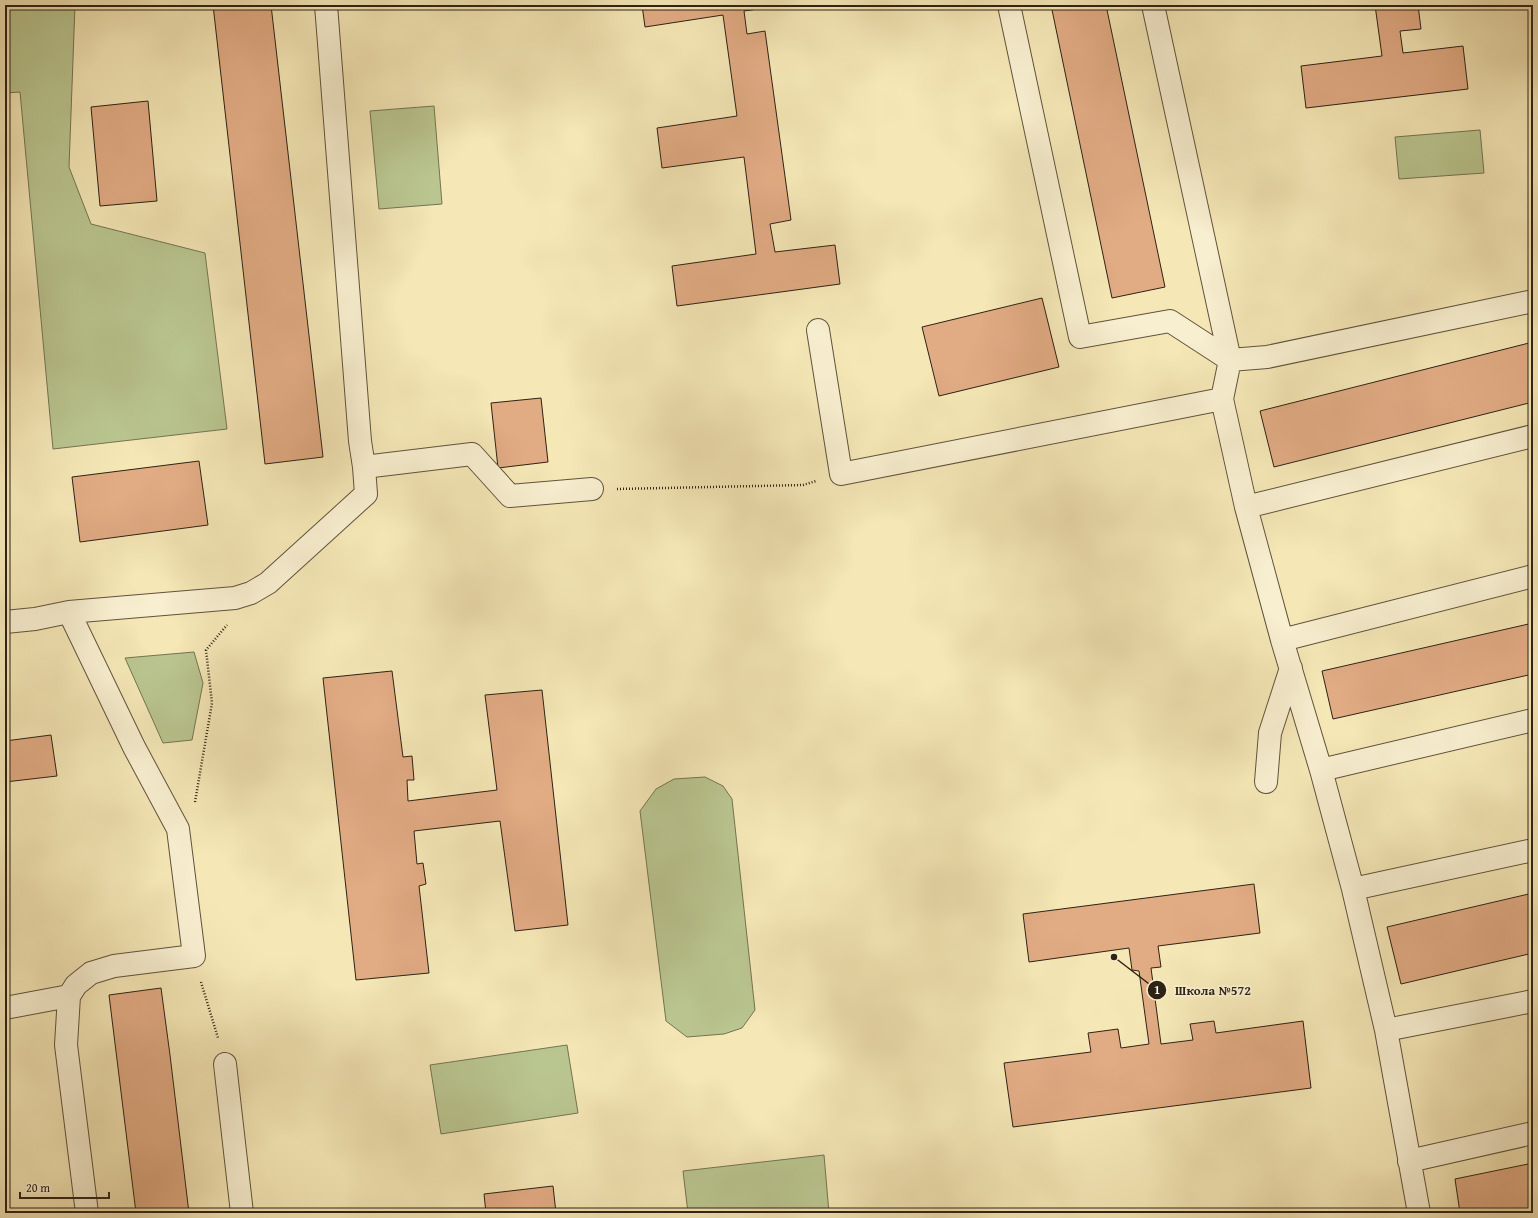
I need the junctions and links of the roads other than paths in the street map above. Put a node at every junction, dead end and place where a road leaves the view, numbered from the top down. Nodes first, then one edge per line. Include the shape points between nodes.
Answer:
1 (326, 5) edge
2 (1009, 5) edge
3 (1152, 5) edge
4 (1533, 301) edge
5 (818, 330) dead end
6 (1230, 360) junction
7 (1222, 399) junction
8 (1533, 436) edge
9 (364, 467) junction
10 (592, 489) road end
11 (1246, 507) junction
12 (1533, 576) edge
13 (69, 612) junction
14 (5, 622) edge
15 (1282, 640) junction
16 (1290, 668) junction
17 (1533, 720) edge
18 (1321, 770) junction
19 (1266, 782) dead end
20 (1533, 850) edge
21 (1352, 890) junction
22 (69, 996) junction
23 (1533, 1001) edge
24 (5, 1008) edge
25 (1386, 1030) junction
26 (225, 1064) road end
27 (1533, 1133) edge
28 (1409, 1161) junction
29 (87, 1213) edge
30 (242, 1213) edge
31 (1419, 1213) edge

1 - 9 lane
2 - 6 lane via 1080,337 1170,321
3 - 6 lane
4 - 6 lane via 1267,357
5 - 7 lane via 841,474
6 - 7 lane
7 - 11 lane
8 - 11 lane
9 - 10 lane via 472,454 510,496
9 - 13 lane via 366,494 268,583 251,593 235,598
11 - 15 lane
12 - 15 lane
13 - 14 lane
13 - 22 lane via 134,747 178,829 194,956 114,966 91,973 76,985
15 - 16 lane
16 - 18 lane
16 - 19 lane via 1270,733
17 - 18 lane
18 - 21 lane
20 - 21 lane
21 - 25 lane
22 - 24 lane
22 - 29 lane via 66,1045
23 - 25 lane
25 - 28 lane
26 - 30 lane
27 - 28 lane
28 - 31 lane

